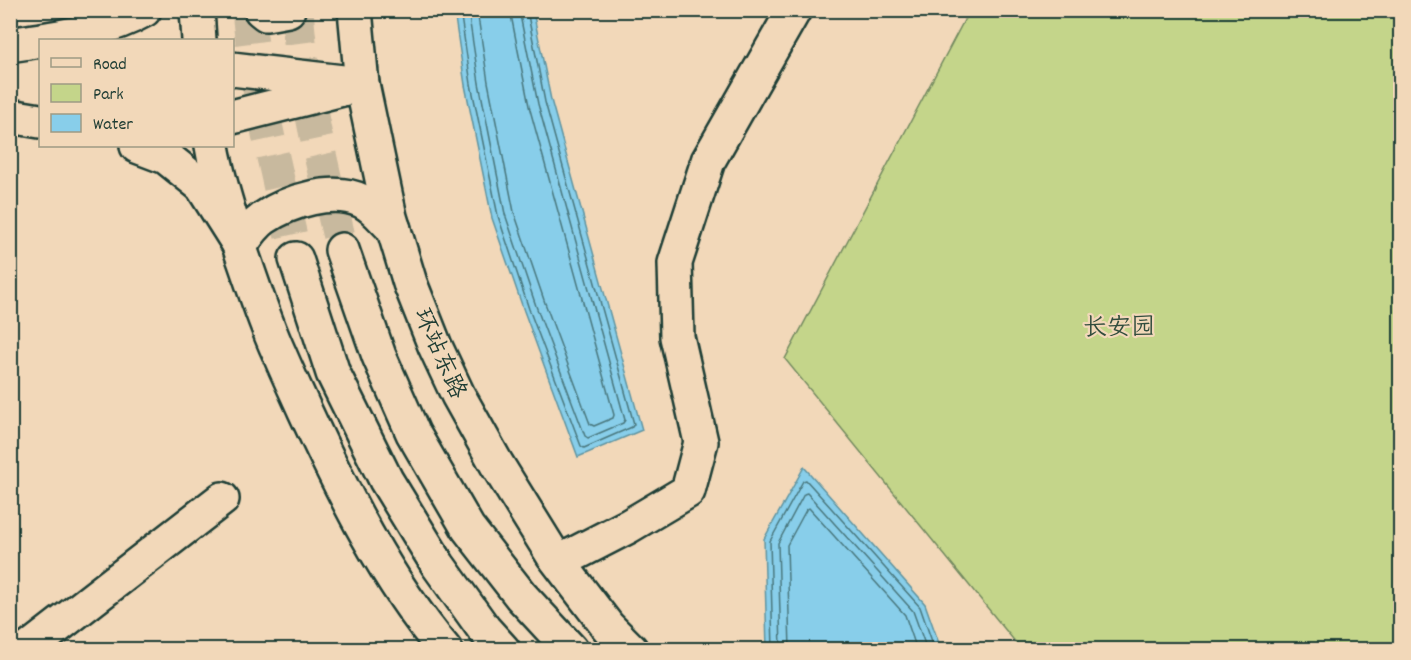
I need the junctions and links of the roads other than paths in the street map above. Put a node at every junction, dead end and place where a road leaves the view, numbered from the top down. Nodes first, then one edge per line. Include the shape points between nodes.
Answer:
1 (144, 10) edge
2 (197, 10) edge
3 (261, 10) edge
4 (288, 10) edge
5 (355, 10) edge
6 (794, 10) edge
7 (51, 39) edge
8 (199, 39) edge
9 (39, 41) edge
10 (10, 47) edge
11 (39, 53) edge
12 (234, 69) edge
13 (362, 84) junction
14 (10, 116) edge
15 (234, 116) edge
16 (39, 121) edge
17 (39, 133) edge
18 (10, 137) edge
19 (139, 147) edge
20 (212, 147) edge
21 (394, 229) junction
22 (240, 246) junction
23 (342, 250) tunnel mouth
24 (296, 259) tunnel mouth
25 (222, 499) dead end
26 (559, 562) junction
27 (27, 650) edge
28 (445, 650) edge
29 (503, 650) edge
30 (571, 650) edge
31 (631, 650) edge

1 - 7 street via 126,20
2 - 8 street
3 - 4 street via 266,14
5 - 13 street, 环站东路
6 - 26 street via 708,161 675,263 677,337 701,442 688,491
9 - 10 street
10 - 11 street
12 - 13 street
13 - 15 street
13 - 21 street, 环站东路
14 - 16 street
17 - 18 street
19 - 22 street via 166,158 202,186
20 - 22 street
21 - 22 street via 363,202 349,197 316,197 298,201 264,218
21 - 26 street, 环站东路 via 410,283 458,395
22 - 28 street via 278,352 325,453 401,591
23 - 30 street via 379,356 413,433 462,519 521,596
24 - 29 street via 333,373 386,480 438,565
25 - 27 street
26 - 31 street, 环站东路 via 608,627

